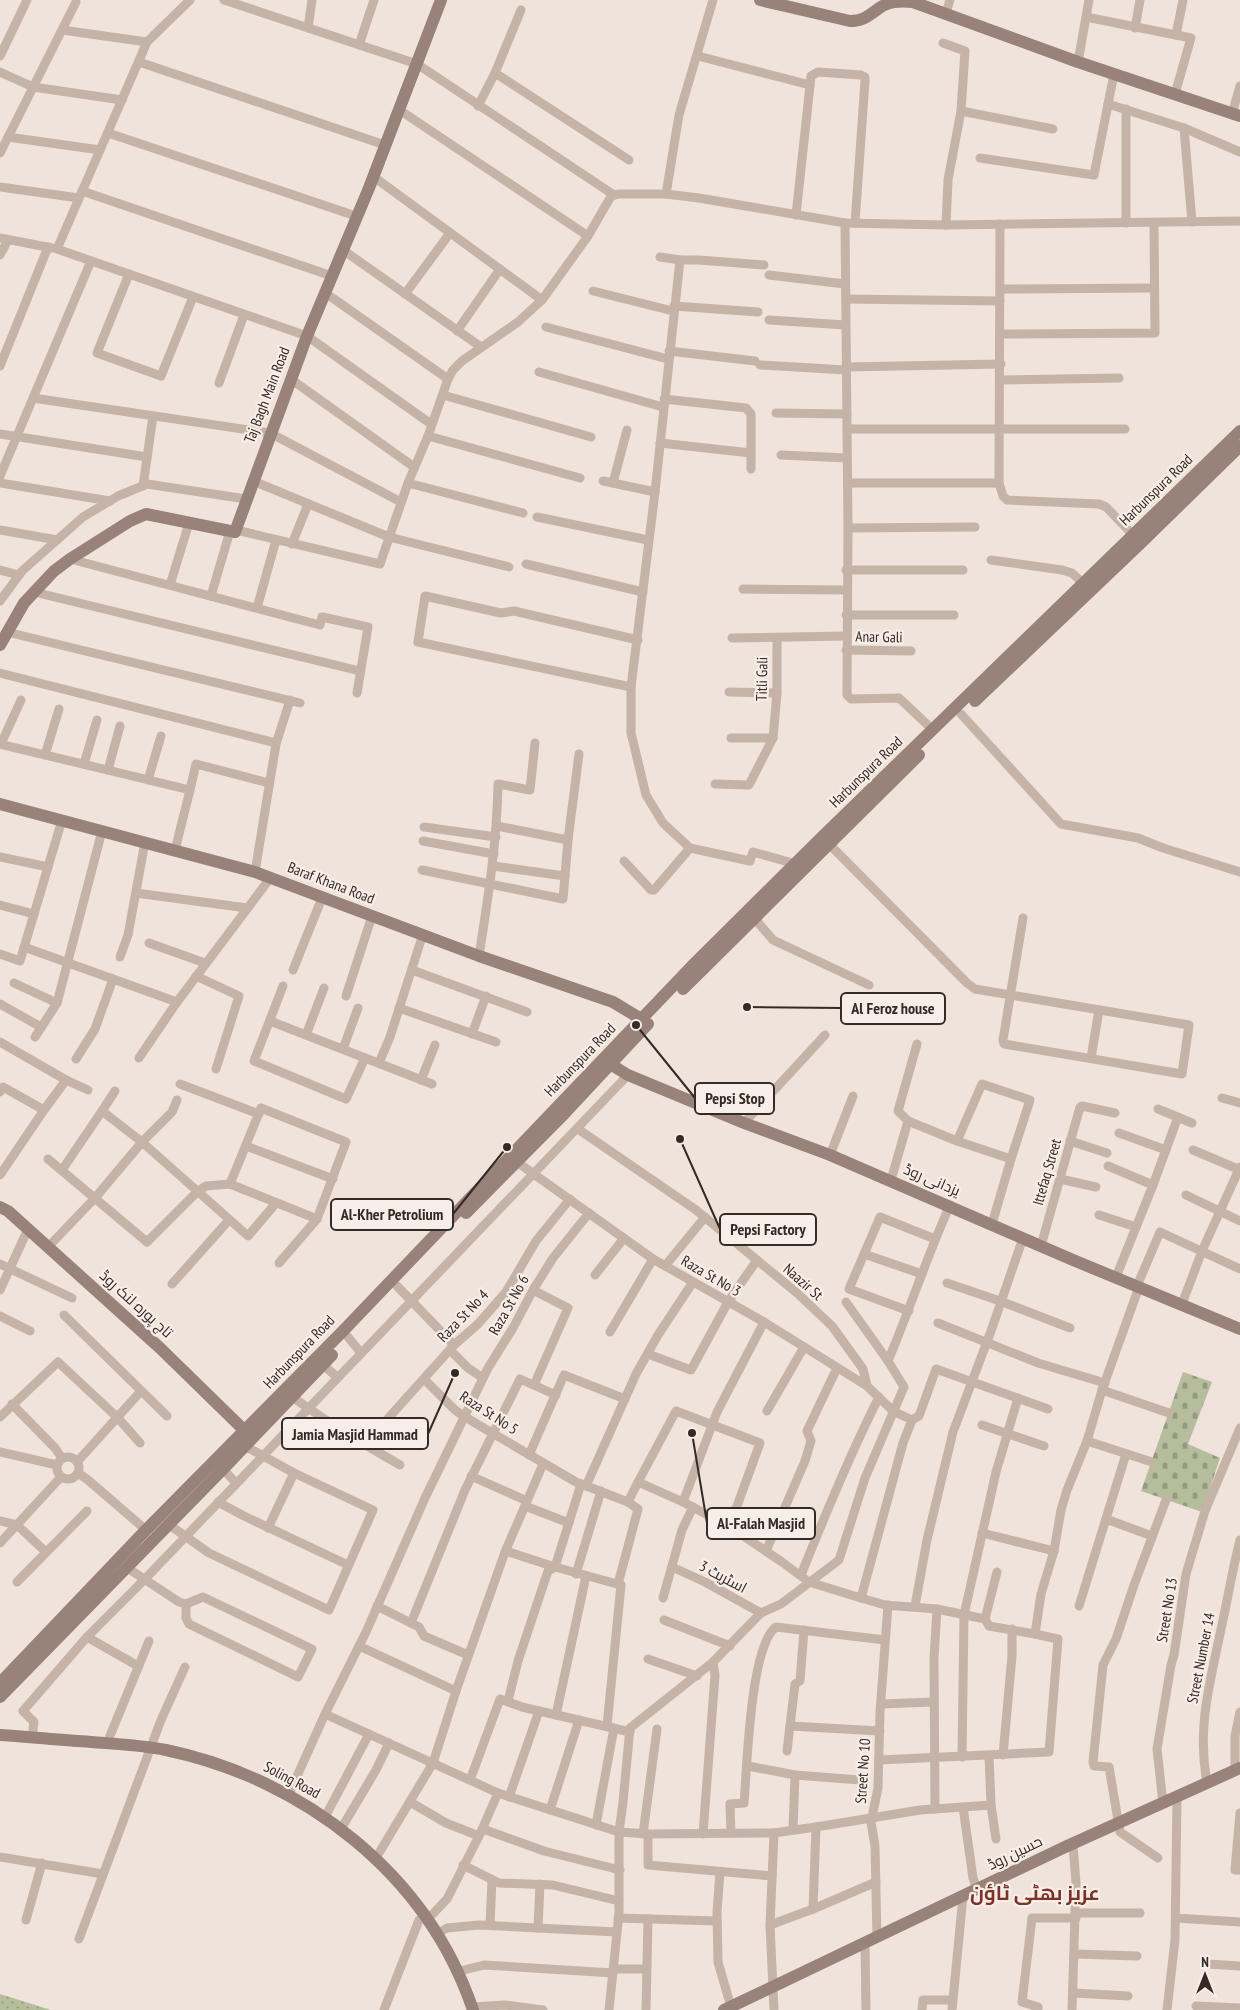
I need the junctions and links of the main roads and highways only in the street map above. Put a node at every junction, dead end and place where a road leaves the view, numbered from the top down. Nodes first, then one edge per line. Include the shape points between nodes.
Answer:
1 (441, 0) edge
2 (760, 0) edge
3 (1236, 115) edge
4 (1240, 432) edge
5 (1240, 446) edge
6 (1192, 485) junction
7 (0, 645) edge
8 (958, 711) junction
9 (0, 804) edge
10 (698, 966) junction
11 (641, 1019) junction
12 (610, 1064) junction
13 (0, 1207) edge
14 (465, 1208) junction
15 (1240, 1329) edge
16 (289, 1394) junction
17 (245, 1431) junction
18 (0, 1683) edge
19 (0, 1697) edge
20 (0, 1735) edge
21 (1237, 1769) edge
22 (472, 2008) edge
23 (727, 2008) edge

1 - 7 main road, Taj Bagh Main Road via 233,531 146,514 130,521 54,571 24,603
2 - 3 main road via 850,22 863,20 878,8 895,2 913,2
4 - 6 main road, Harbunspura Road
5 - 6 main road, Harbunspura Road
6 - 8 main road, Harbunspura Road
6 - 8 main road, Harbunspura Road via 1132,535
8 - 10 main road, Harbunspura Road via 933,730 796,864
8 - 10 main road, Harbunspura Road via 755,919
9 - 11 main road, Baraf Khana Road via 271,877 479,956 614,1002
10 - 11 main road, Harbunspura Road
10 - 12 main road, Harbunspura Road
11 - 14 main road, Harbunspura Road
12 - 14 main road, Harbunspura Road via 517,1162
12 - 15 main road, یزدانی روڈ via 628,1075 891,1180
13 - 17 main road, تاج پورہ لنک روڈ via 160,1348
14 - 16 main road, Harbunspura Road
14 - 16 main road, Harbunspura Road via 397,1286
16 - 17 main road, Harbunspura Road
16 - 19 main road, Harbunspura Road via 245,1446
17 - 18 main road, Harbunspura Road
20 - 22 main road, Soling Road via 107,1743 182,1754 219,1765 289,1794 342,1829 376,1858 402,1887 423,1920 437,1934
21 - 23 main road, حسین روڈ

